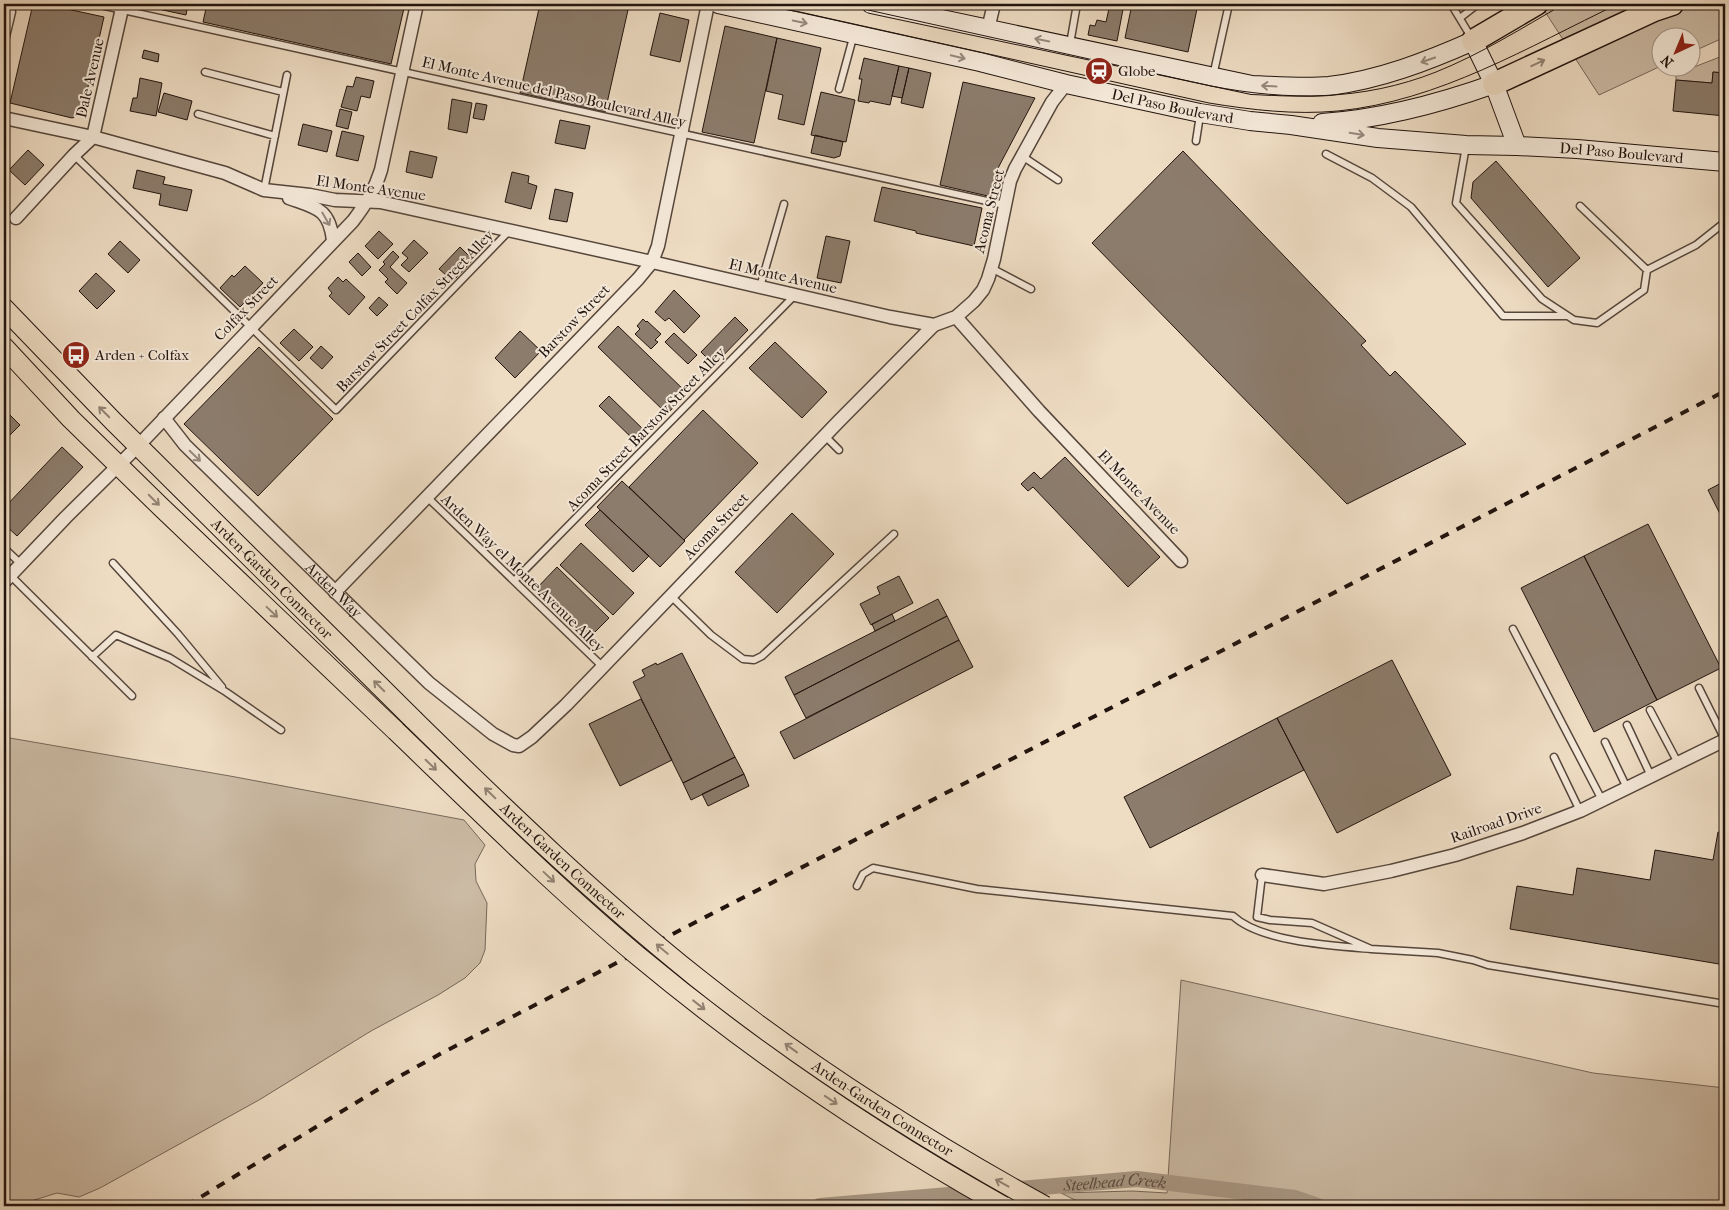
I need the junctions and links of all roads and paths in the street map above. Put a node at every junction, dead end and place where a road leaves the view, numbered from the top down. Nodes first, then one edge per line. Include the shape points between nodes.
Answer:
1 (96, 4) edge
2 (417, 4) edge
3 (708, 4) edge
4 (718, 4) edge
5 (871, 4) edge
6 (994, 4) edge
7 (1077, 4) edge
8 (1229, 4) edge
9 (1451, 4) edge
10 (1478, 4) edge
11 (1536, 4) edge
12 (1672, 4) edge
13 (122, 7) edge
14 (12, 12) dead end
15 (1460, 18) junction
16 (988, 30) junction
17 (854, 34) junction
18 (1473, 41) junction
19 (4, 45) edge
20 (1070, 46) junction
21 (402, 71) junction
22 (205, 72) dead end
23 (287, 75) dead end
24 (1213, 78) junction
25 (1066, 84) junction
26 (1494, 84) junction
27 (840, 89) dead end
28 (283, 92) junction
29 (1200, 113) junction
30 (198, 114) dead end
31 (4, 118) edge
32 (1291, 124) junction
33 (682, 134) junction
34 (275, 136) junction
35 (93, 137) junction
36 (1196, 141) dead end
37 (1466, 145) junction
38 (1517, 146) junction
39 (1326, 154) dead end
40 (74, 155) junction
41 (1022, 156) junction
42 (1725, 162) edge
43 (1058, 180) dead end
44 (270, 192) junction
45 (367, 201) junction
46 (784, 204) dead end
47 (1005, 205) junction
48 (1580, 206) dead end
49 (16, 218) dead end
50 (1725, 222) edge
51 (510, 230) junction
52 (333, 240) junction
53 (652, 262) junction
54 (991, 268) junction
55 (1647, 270) junction
56 (760, 287) junction
57 (1031, 289) dead end
58 (795, 295) junction
59 (4, 308) edge
60 (1568, 316) junction
61 (956, 317) junction
62 (934, 325) junction
63 (250, 327) junction
64 (4, 347) edge
65 (164, 418) junction
66 (825, 436) junction
67 (138, 446) junction
68 (839, 450) dead end
69 (119, 466) junction
70 (426, 496) junction
71 (894, 534) dead end
72 (4, 548) edge
73 (1181, 561) dead end
74 (113, 563) dead end
75 (20, 564) junction
76 (7, 578) edge
77 (514, 581) junction
78 (334, 592) junction
79 (671, 596) junction
80 (1513, 629) dead end
81 (92, 657) junction
82 (603, 667) junction
83 (1698, 688) dead end
84 (226, 692) junction
85 (132, 696) dead end
86 (1650, 710) dead end
87 (1627, 725) dead end
88 (281, 730) dead end
89 (1725, 740) edge
90 (1605, 742) dead end
91 (519, 746) joint
92 (1554, 757) dead end
93 (1678, 763) junction
94 (1651, 776) junction
95 (1627, 788) junction
96 (1602, 800) junction
97 (1580, 811) junction
98 (1262, 876) joint
99 (857, 886) dead end
100 (1371, 949) junction
101 (1725, 1004) edge
102 (1003, 1206) edge
103 (1045, 1206) edge

1 - 13 lane, El Monte Avenue del Paso Boulevard Alley
2 - 21 street, Colfax Street
3 - 33 street, Barstow Street
4 -> 17 main road, Del Paso Boulevard
5 - 16 main road
6 - 16 street
7 - 20 lane
8 - 24 lane
9 - 15 lane
10 - 15 lane
11 - 18 highway
26 -> 12 highway
13 - 21 lane, El Monte Avenue del Paso Boulevard Alley
13 - 35 street, Dale Avenue
14 - 19 lane
15 - 18 lane
20 -> 16 main road
17 -> 25 main road, Del Paso Boulevard
17 - 27 lane
18 -> 24 main road via 1406,68 1330,86 1252,85
18 - 26 main road
20 - 24 main road
21 - 33 lane, El Monte Avenue del Paso Boulevard Alley
21 - 45 street, Colfax Street via 381,170
22 - 28 lane
23 - 28 lane
25 - 29 main road, Del Paso Boulevard
25 - 41 street, Acoma Street via 1052,102
26 - 32 main road via 1456,97 1372,117
26 - 38 main road
28 - 34 lane
29 - 32 main road, Del Paso Boulevard
29 - 36 lane
30 - 34 lane
31 - 35 street, El Monte Avenue
32 -> 37 main road, Del Paso Boulevard via 1378,138
33 - 47 lane, El Monte Avenue del Paso Boulevard Alley
33 - 53 street, Barstow Street
34 - 44 lane
35 - 40 street, Dale Avenue
35 - 44 street, El Monte Avenue via 225,173
37 - 38 main road, Del Paso Boulevard
37 - 60 lane via 1456,203 1542,299
38 - 42 main road, Del Paso Boulevard
39 - 60 lane via 1372,178 1410,207 1503,316
40 - 49 street, Dale Avenue
40 - 63 lane
41 - 43 lane
41 - 47 street, Acoma Street via 1010,181
44 - 45 street, El Monte Avenue
44 -> 52 street, El Monte Avenue via 321,210 329,222
45 - 51 street, El Monte Avenue
45 - 52 street, Colfax Street via 353,221
46 - 56 lane
47 - 54 street, Acoma Street
48 - 55 lane
50 - 55 lane via 1696,245
51 - 53 street, El Monte Avenue
51 - 63 lane, Barstow Street Colfax Street Alley via 336,410
52 - 63 street, Colfax Street
53 - 56 street, El Monte Avenue
53 - 70 street, Barstow Street
54 - 57 lane
54 - 61 street, Acoma Street via 984,290
55 - 60 lane via 1644,290 1597,323
56 - 58 street, El Monte Avenue
58 - 62 street, El Monte Avenue
58 - 77 lane, Acoma Street Barstow Street Alley
67 -> 59 main road
61 - 62 street, El Monte Avenue
61 - 73 street, El Monte Avenue via 1038,411
62 - 66 street, Acoma Street
63 - 65 street, Colfax Street
64 - 69 main road
65 - 67 street, Colfax Street
65 -> 78 street, Arden Way via 185,446
66 - 68 lane
66 - 79 street, Acoma Street
67 - 69 street, Colfax Street
103 -> 67 main road, Arden-Garden Connector, bridge via 905,1125 799,1054 628,921 559,860 414,720
69 - 75 street, Colfax Street
69 -> 102 main road, Arden-Garden Connector, bridge via 559,886 674,986 832,1101
70 - 77 lane, Arden Way el Monte Avenue Alley
70 - 78 street, Barstow Street
71 - 79 lane via 754,660 743,659 711,635
72 - 75 lane
74 - 84 lane
75 - 76 street, Colfax Street
76 - 81 lane
77 - 82 lane, Arden Way el Monte Avenue Alley
78 - 91 street, Arden Way via 446,698 493,734
79 - 82 street, Acoma Street
80 - 96 lane
81 - 84 lane via 116,636 170,658
81 - 85 lane
82 - 91 street, Acoma Street via 541,730
83 - 89 lane
84 - 88 lane
86 - 93 lane
87 - 94 lane
89 - 93 street, Railroad Drive
90 - 95 lane
92 - 97 lane
93 - 94 street, Railroad Drive
94 - 95 street, Railroad Drive
95 - 96 street, Railroad Drive
96 - 97 street, Railroad Drive
97 - 98 street, Railroad Drive via 1455,855 1391,871 1324,884
98 - 100 lane via 1257,917 1312,923
99 - 100 lane via 863,874 873,868 978,889 1233,916 1258,931 1285,938
100 - 101 lane via 1438,953 1488,965

